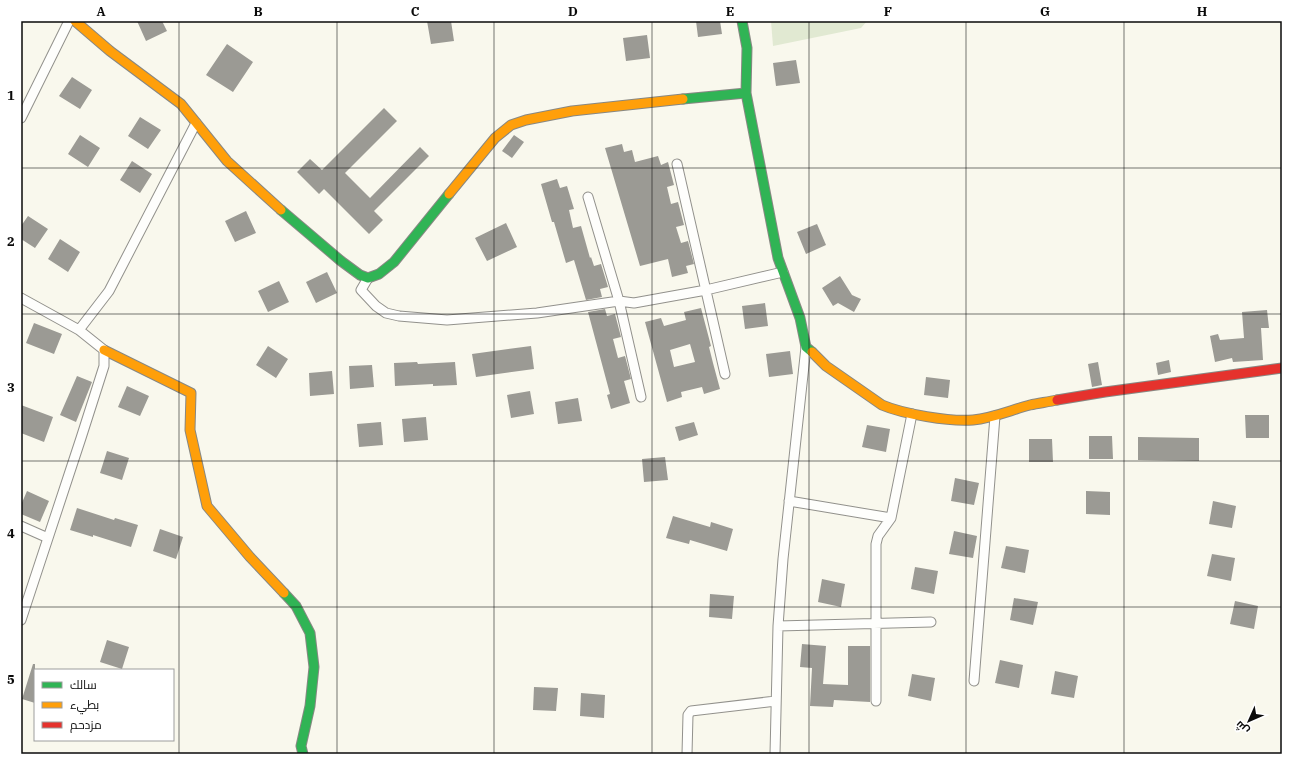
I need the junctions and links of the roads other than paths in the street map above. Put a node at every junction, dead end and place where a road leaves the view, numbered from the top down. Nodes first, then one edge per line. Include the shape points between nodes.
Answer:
1 (69, 21) edge
2 (75, 21) edge
3 (742, 21) edge
4 (746, 93) junction
5 (21, 118) edge
6 (196, 123) junction
7 (677, 164) dead end
8 (588, 197) dead end
9 (783, 272) junction
10 (368, 278) junction
11 (706, 290) junction
12 (21, 298) edge
13 (619, 301) junction
14 (80, 330) junction
15 (806, 347) junction
16 (104, 350) junction
17 (1282, 368) edge
18 (725, 374) dead end
19 (641, 398) dead end
20 (912, 414) junction
21 (995, 416) junction
22 (789, 501) junction
23 (891, 518) junction
24 (21, 526) edge
25 (48, 538) junction
26 (21, 620) edge
27 (931, 622) dead end
28 (877, 624) junction
29 (778, 626) junction
30 (974, 680) dead end
31 (876, 701) dead end
32 (776, 702) junction
33 (303, 754) edge
34 (687, 754) edge
35 (775, 754) edge

1 - 5 street
2 - 6 street via 110,51 181,104
3 - 4 street via 747,48
4 - 9 street via 778,258
4 - 10 street via 572,111 511,125 495,138 394,262 379,274
6 - 10 street via 227,161 276,207 341,261
6 - 14 street via 108,291
7 - 11 street
8 - 13 street
9 - 11 street
9 - 15 street via 800,318
10 - 13 street via 361,290 386,313 399,316 447,320 537,313
11 - 13 street via 634,303
11 - 18 street
12 - 14 street
13 - 19 street
14 - 16 street
15 - 20 street via 826,366 871,398 892,409
15 - 22 street
16 - 25 street via 104,366
16 - 33 street via 191,393 190,430 207,506 296,606 310,633 314,667 310,706 301,746
17 - 21 street via 1105,392 1030,405
20 - 21 street via 956,420
20 - 23 street
21 - 30 street
22 - 23 street
22 - 29 street
23 - 28 street via 878,536 876,544
24 - 25 street
25 - 26 street
27 - 28 street
28 - 29 street
28 - 31 street
29 - 32 street
32 - 34 street via 691,711 688,715
32 - 35 street

